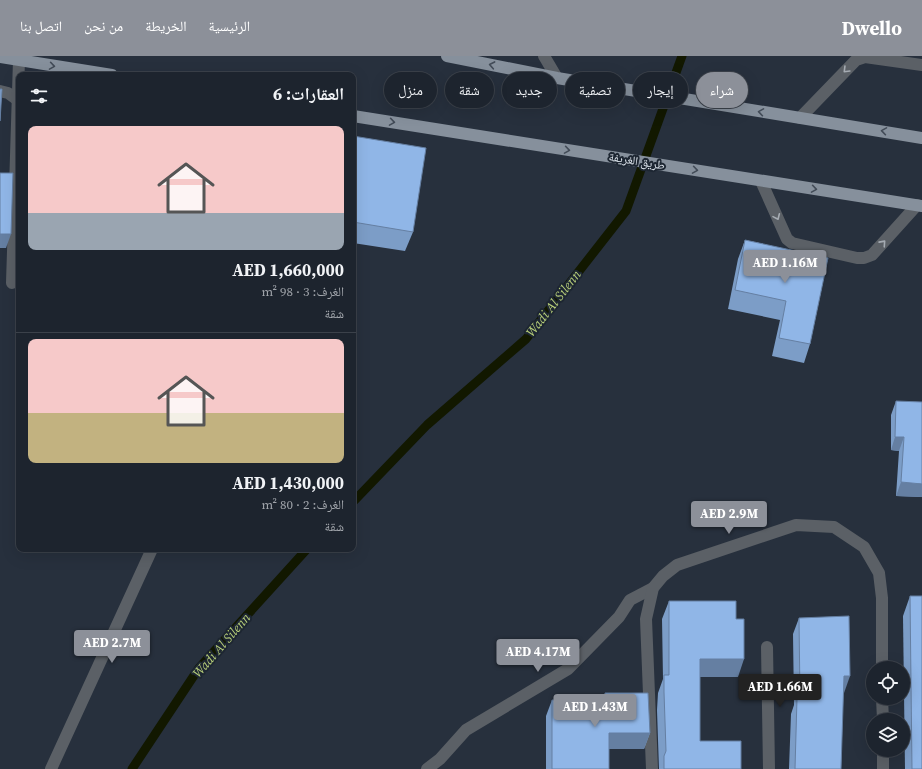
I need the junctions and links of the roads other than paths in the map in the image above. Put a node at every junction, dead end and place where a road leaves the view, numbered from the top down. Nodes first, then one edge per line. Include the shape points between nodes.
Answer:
1 (447, 56) edge
2 (544, 56) edge
3 (0, 57) edge
4 (19, 60) junction
5 (922, 65) edge
6 (19, 72) edge
7 (93, 72) edge
8 (527, 72) edge
9 (553, 72) edge
10 (557, 78) edge
11 (0, 91) edge
12 (16, 99) edge
13 (356, 117) edge
14 (800, 118) junction
15 (922, 138) edge
16 (16, 146) edge
17 (761, 181) junction
18 (920, 206) edge
19 (10, 283) edge
20 (151, 552) edge
21 (654, 588) junction
22 (767, 647) dead end
23 (882, 661) edge
24 (883, 757) edge
25 (51, 769) edge
26 (427, 769) edge
27 (652, 769) edge
28 (769, 769) edge
29 (883, 769) edge

8 -> 1 main road
2 - 9 street
3 - 4 main road
4 - 6 street
4 -> 7 main road
5 -> 14 street via 865,57 856,60
14 -> 10 main road
11 - 12 street
13 -> 17 main road, طريق الغريفة
15 -> 14 main road
16 - 19 street
17 -> 18 main road, طريق الغريفة
17 -> 18 street via 787,239 792,243 857,258 872,255
20 - 25 street
21 - 23 street via 663,576 677,565 796,525 834,527 864,547 880,573
21 - 26 street via 630,600 619,617 568,669 466,730 440,759
21 - 27 street via 646,619
22 - 28 street
24 - 29 street

